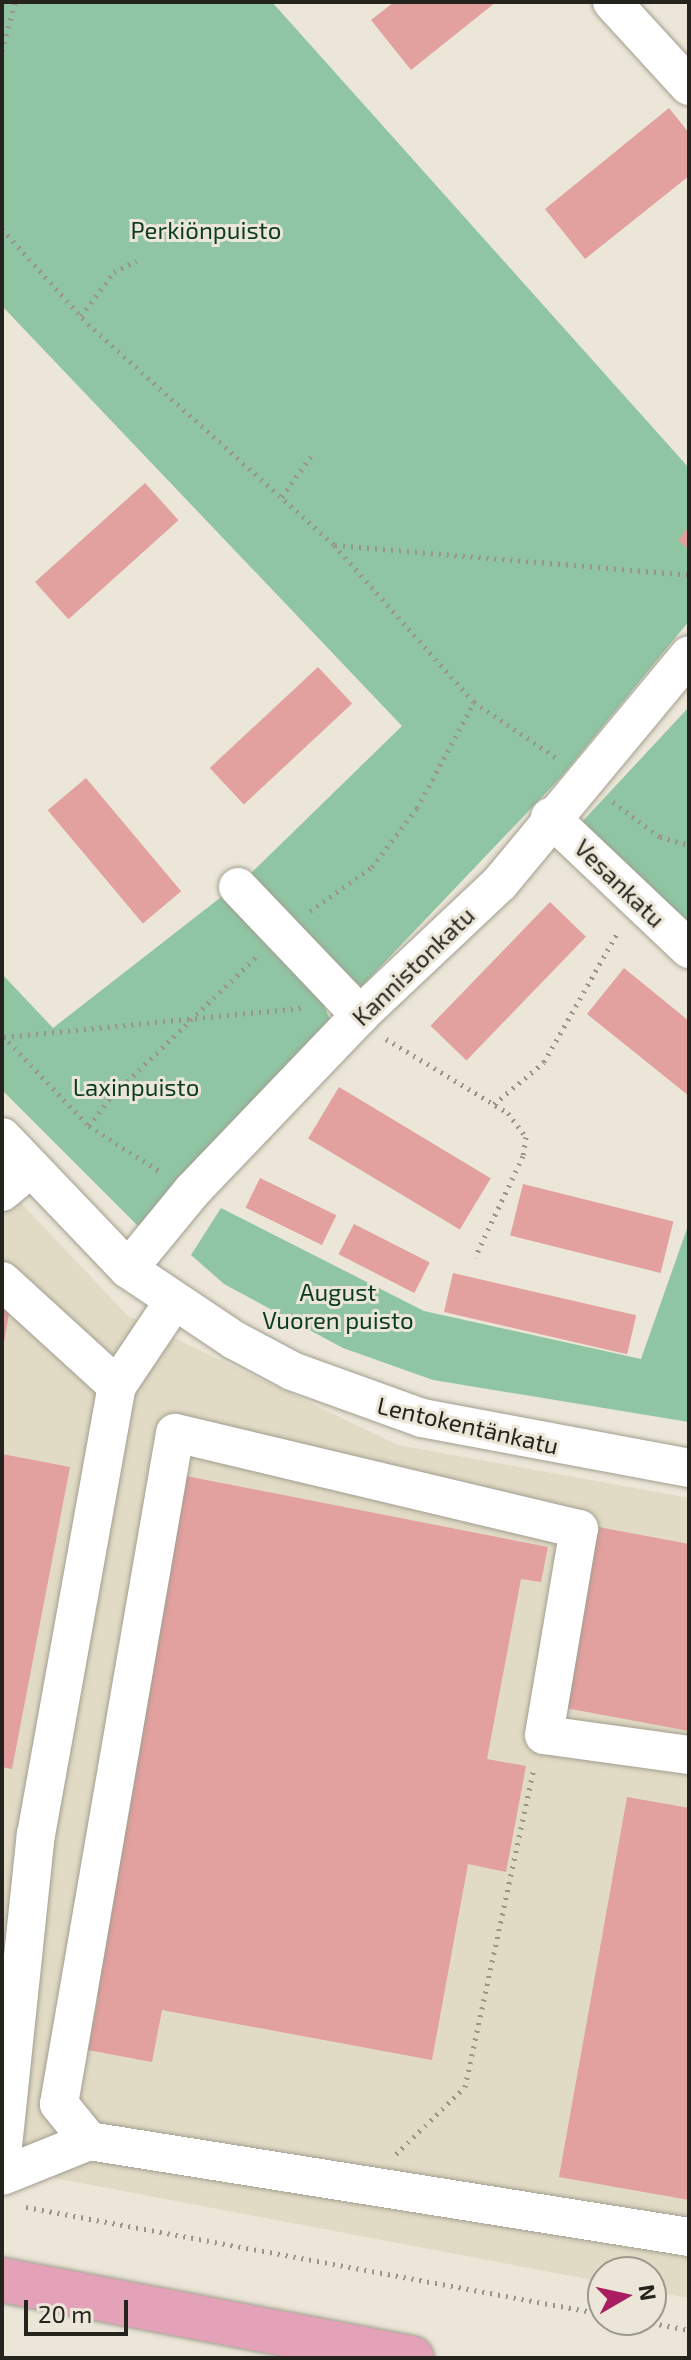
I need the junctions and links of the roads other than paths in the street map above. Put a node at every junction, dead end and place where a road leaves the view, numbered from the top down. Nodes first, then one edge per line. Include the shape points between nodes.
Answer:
1 (612, 2) edge
2 (689, 86) edge
3 (689, 655) edge
4 (550, 817) junction
5 (238, 887) dead end
6 (689, 949) edge
7 (353, 1011) junction
8 (2, 1137) edge
9 (31, 1168) junction
10 (2, 1192) edge
11 (128, 1269) junction
12 (2, 1281) edge
13 (174, 1301) junction
14 (117, 1386) junction
15 (689, 1468) edge
16 (689, 1755) edge
17 (19, 1833) edge
18 (4, 2104) edge
19 (89, 2141) junction
20 (2, 2156) edge
21 (10, 2191) edge
22 (689, 2237) edge
23 (2, 2280) edge
24 (412, 2358) edge

1 - 2 street
3 - 4 street, Kannistonkatu
4 - 6 street, Vesankatu
4 - 7 street, Kannistonkatu via 500,883
5 - 7 street
7 - 11 street, Kannistonkatu
8 - 9 street, Lentokentänkatu
9 - 10 street
9 - 11 street, Lentokentänkatu
11 - 13 street, Lentokentänkatu
12 - 14 street
13 - 14 street
13 - 15 street, Lentokentänkatu via 234,1340 358,1399 453,1425
14 - 17 street
16 - 19 street via 544,1735 579,1529 175,1433 59,2104
17 - 18 street
18 - 20 street
19 - 21 street
19 - 22 street
23 - 24 main road

